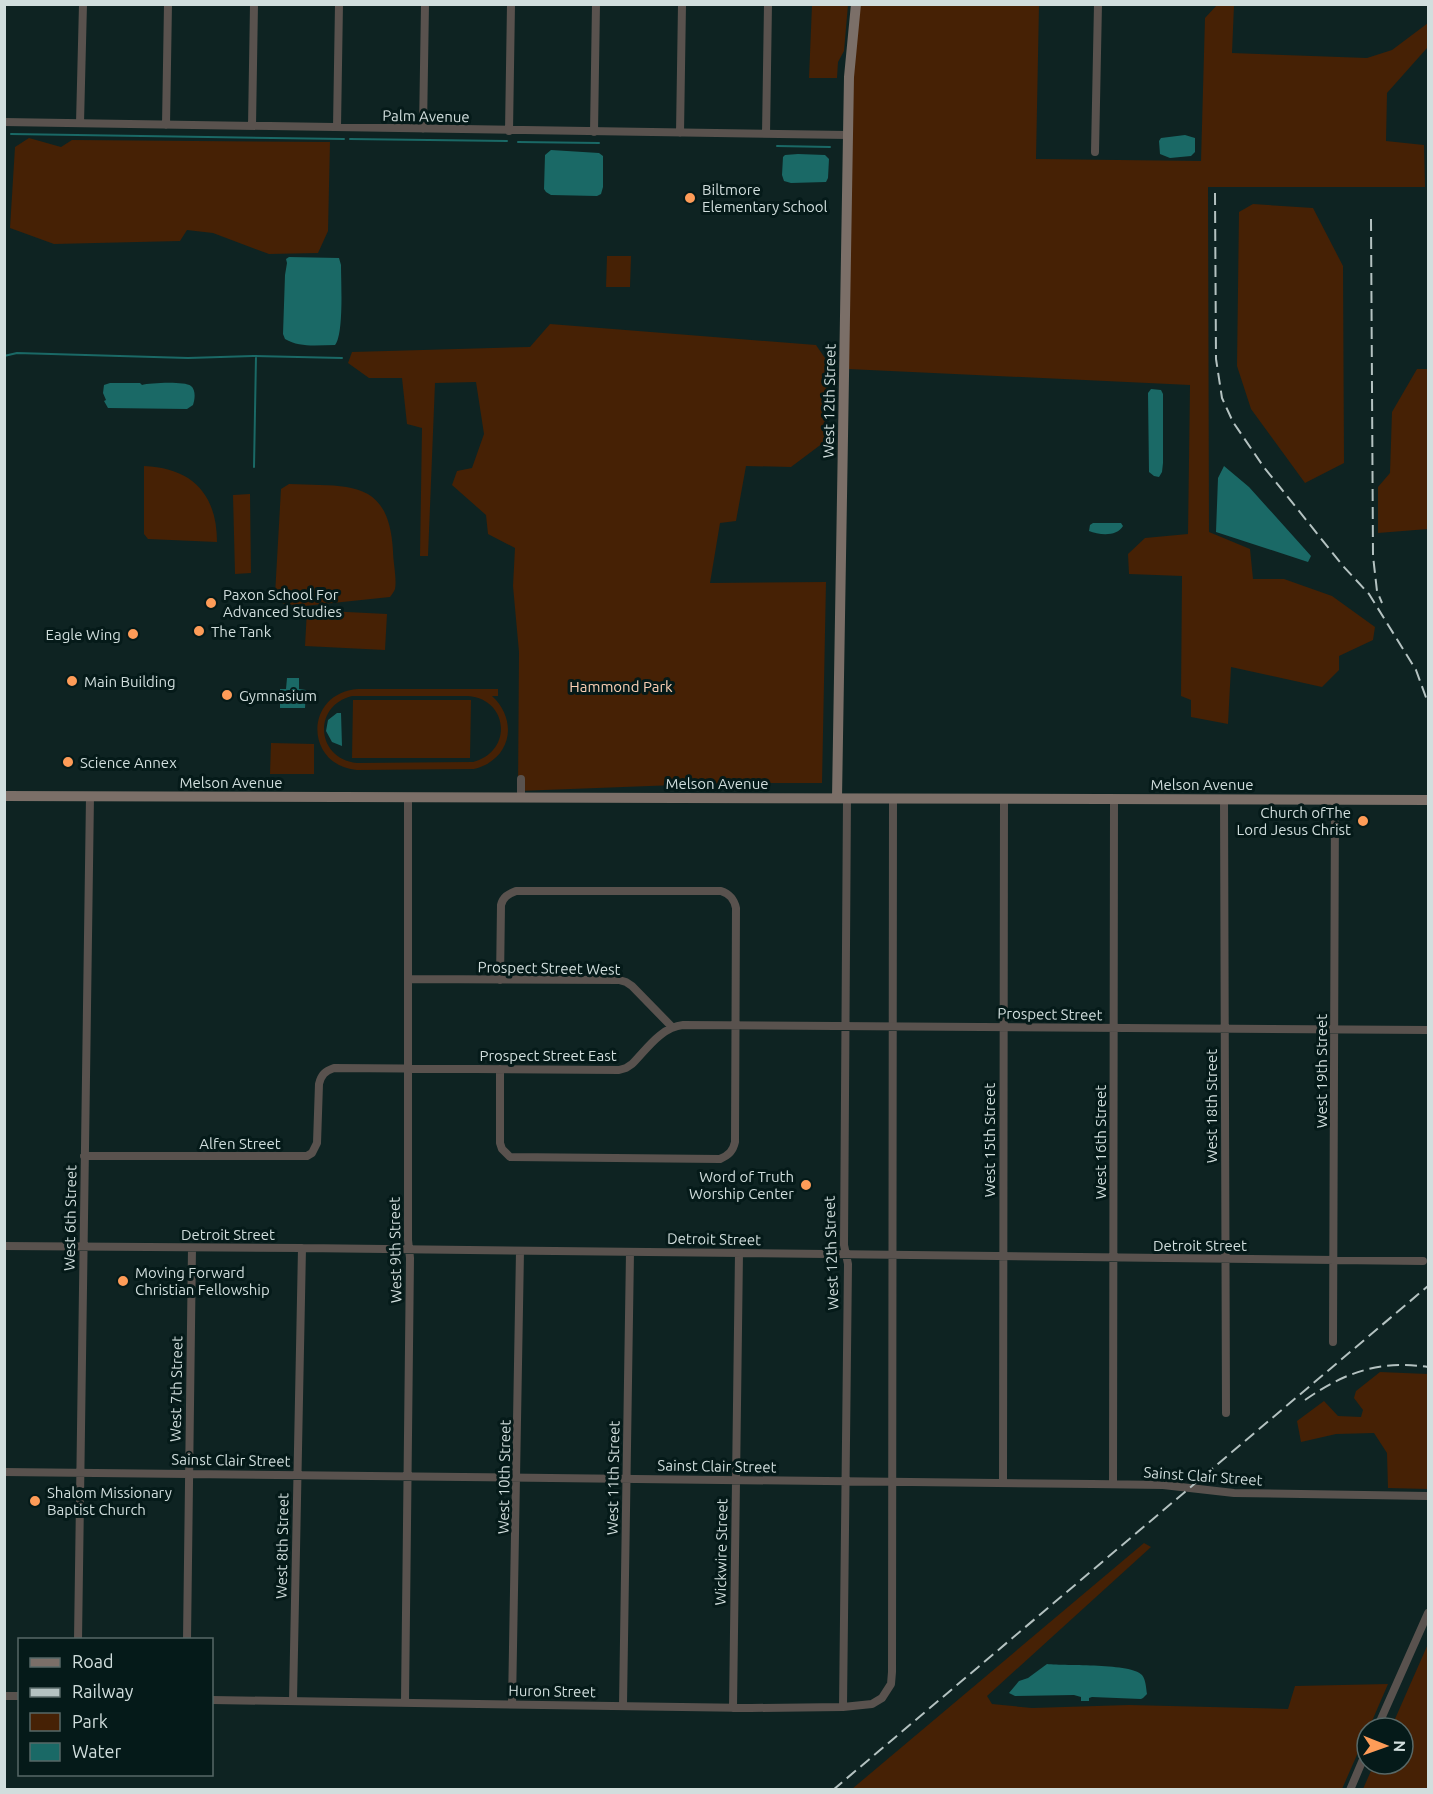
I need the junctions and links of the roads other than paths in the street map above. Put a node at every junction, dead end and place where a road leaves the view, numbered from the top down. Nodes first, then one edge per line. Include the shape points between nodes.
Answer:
1 (82, 4) edge
2 (168, 4) edge
3 (254, 4) edge
4 (339, 4) edge
5 (425, 4) edge
6 (511, 4) edge
7 (596, 4) edge
8 (682, 4) edge
9 (768, 4) edge
10 (856, 4) edge
11 (1098, 4) edge
12 (4, 122) edge
13 (80, 123) junction
14 (166, 125) junction
15 (252, 126) junction
16 (337, 128) junction
17 (423, 129) junction
18 (509, 131) junction
19 (594, 132) junction
20 (680, 133) junction
21 (766, 134) junction
22 (848, 135) junction
23 (1095, 152) dead end
24 (521, 779) dead end
25 (4, 796) edge
26 (90, 796) junction
27 (408, 797) junction
28 (521, 797) junction
29 (842, 798) junction
30 (892, 798) junction
31 (1004, 799) junction
32 (1224, 799) junction
33 (1114, 800) junction
34 (1335, 800) junction
35 (1428, 800) edge
36 (408, 979) junction
37 (500, 980) junction
38 (736, 1025) junction
39 (844, 1025) junction
40 (893, 1026) junction
41 (672, 1027) junction
42 (1003, 1027) junction
43 (1113, 1028) junction
44 (1225, 1029) junction
45 (1334, 1029) junction
46 (1428, 1030) edge
47 (408, 1069) junction
48 (500, 1069) junction
49 (84, 1156) junction
50 (4, 1246) edge
51 (82, 1246) junction
52 (192, 1248) junction
53 (302, 1248) junction
54 (409, 1249) junction
55 (520, 1251) junction
56 (630, 1252) junction
57 (739, 1253) junction
58 (845, 1254) junction
59 (893, 1254) junction
60 (1003, 1255) junction
61 (1114, 1258) junction
62 (1226, 1259) junction
63 (1334, 1260) junction
64 (1423, 1261) dead end
65 (1333, 1342) dead end
66 (1226, 1413) dead end
67 (4, 1472) edge
68 (80, 1472) junction
69 (189, 1473) junction
70 (297, 1474) junction
71 (407, 1475) junction
72 (517, 1477) junction
73 (627, 1478) junction
74 (736, 1479) junction
75 (846, 1481) junction
76 (893, 1481) junction
77 (1003, 1482) junction
78 (1113, 1484) junction
79 (1428, 1496) edge
80 (1428, 1613) edge
81 (78, 1638) edge
82 (187, 1638) edge
83 (213, 1700) edge
84 (293, 1701) junction
85 (405, 1702) junction
86 (512, 1704) junction
87 (623, 1705) junction
88 (843, 1707) junction
89 (733, 1708) junction
90 (1382, 1716) edge
91 (1356, 1776) edge
92 (1350, 1790) edge

1 - 13 street
2 - 14 street
3 - 15 street
4 - 16 street
5 - 17 street
6 - 18 street
7 - 19 street
8 - 20 street
9 - 21 street
10 - 22 street, West 12th Street
11 - 23 street
12 - 13 street, Palm Avenue
13 - 14 street, Palm Avenue
14 - 15 street, Palm Avenue
15 - 16 street, Palm Avenue
16 - 17 street, Palm Avenue
17 - 18 street, Palm Avenue
18 - 19 street, Palm Avenue
19 - 20 street, Palm Avenue
20 - 21 street, Palm Avenue
21 - 22 street, Palm Avenue
22 - 29 street, West 12th Street
24 - 28 street
25 - 26 street, Melson Avenue
26 - 27 street, Melson Avenue
26 - 49 street, West 6th Street
27 - 28 street, Melson Avenue
27 - 36 street, West 9th Street
28 - 29 street, Melson Avenue
29 - 30 street, Melson Avenue
29 - 39 street, West 12th Street
30 - 31 street, Melson Avenue
30 - 40 street
31 - 33 street, Melson Avenue
31 - 42 street, West 15th Street
32 - 33 street, Melson Avenue
32 - 34 street, Melson Avenue
32 - 44 street, West 18th Street
33 - 43 street, West 16th Street
34 - 35 street, Melson Avenue
34 - 45 street, West 19th Street
36 - 37 street, Prospect Street West
36 - 47 street, West 9th Street
37 - 38 street via 501,905 506,896 516,891 721,891 731,896 736,908
37 - 41 street, Prospect Street West via 619,980 626,982
38 - 39 street, Prospect Street
38 - 41 street, Prospect Street
38 - 48 street via 735,1142 731,1152 720,1159 510,1157 500,1143
39 - 40 street, Prospect Street
39 - 58 street, West 12th Street
40 - 42 street, Prospect Street
40 - 59 street
41 - 48 street, Prospect Street East via 619,1070
42 - 43 street, Prospect Street
42 - 60 street, West 15th Street
43 - 44 street, Prospect Street
43 - 61 street, West 16th Street
44 - 45 street, Prospect Street
44 - 62 street, West 18th Street
45 - 46 street, Prospect Street
45 - 63 street, West 19th Street
47 - 48 street, Prospect Street East
47 - 49 street, Alfen Street via 327,1070 319,1084 317,1143 307,1156
47 - 54 street, West 9th Street
49 - 51 street, West 6th Street
50 - 51 street, Detroit Street
51 - 52 street, Detroit Street
51 - 68 street, West 6th Street
52 - 53 street, Detroit Street
52 - 69 street, West 7th Street
53 - 54 street, Detroit Street
53 - 70 street, West 8th Street
54 - 55 street, Detroit Street
54 - 71 street, West 9th Street
55 - 56 street, Detroit Street
55 - 72 street, West 10th Street
56 - 57 street, Detroit Street
56 - 73 street, West 11th Street
57 - 58 street, Detroit Street
57 - 74 street, Wickwire Street
58 - 59 street, Detroit Street
58 - 75 street, West 12th Street
59 - 60 street, Detroit Street
59 - 76 street
60 - 61 street, Detroit Street
60 - 77 street, West 15th Street
61 - 62 street, Detroit Street
61 - 78 street, West 16th Street
62 - 63 street, Detroit Street
62 - 66 street, West 18th Street
63 - 64 street, Detroit Street
63 - 65 street, West 19th Street
67 - 68 street, Sainst Clair Street
68 - 69 street, Sainst Clair Street
68 - 81 street, West 6th Street
69 - 70 street, Sainst Clair Street
69 - 82 street, West 7th Street
70 - 71 street, Sainst Clair Street
70 - 84 street, West 8th Street
71 - 72 street, Sainst Clair Street
71 - 85 street, West 9th Street
72 - 73 street, Sainst Clair Street
72 - 86 street, West 10th Street
73 - 74 street, Sainst Clair Street
73 - 87 street, West 11th Street
74 - 75 street, Sainst Clair Street
74 - 89 street, Wickwire Street
75 - 76 street, Sainst Clair Street
75 - 88 street, West 12th Street
76 - 77 street, Sainst Clair Street
76 - 88 street, Huron Street via 892,1672 888,1691 872,1704
77 - 78 street, Sainst Clair Street
78 - 79 street, Sainst Clair Street via 1234,1493
80 - 90 street
83 - 84 street, Huron Street
84 - 85 street, Huron Street
85 - 86 street, Huron Street
86 - 87 street, Huron Street
87 - 89 street, Huron Street
88 - 89 street, Huron Street
91 - 92 street

